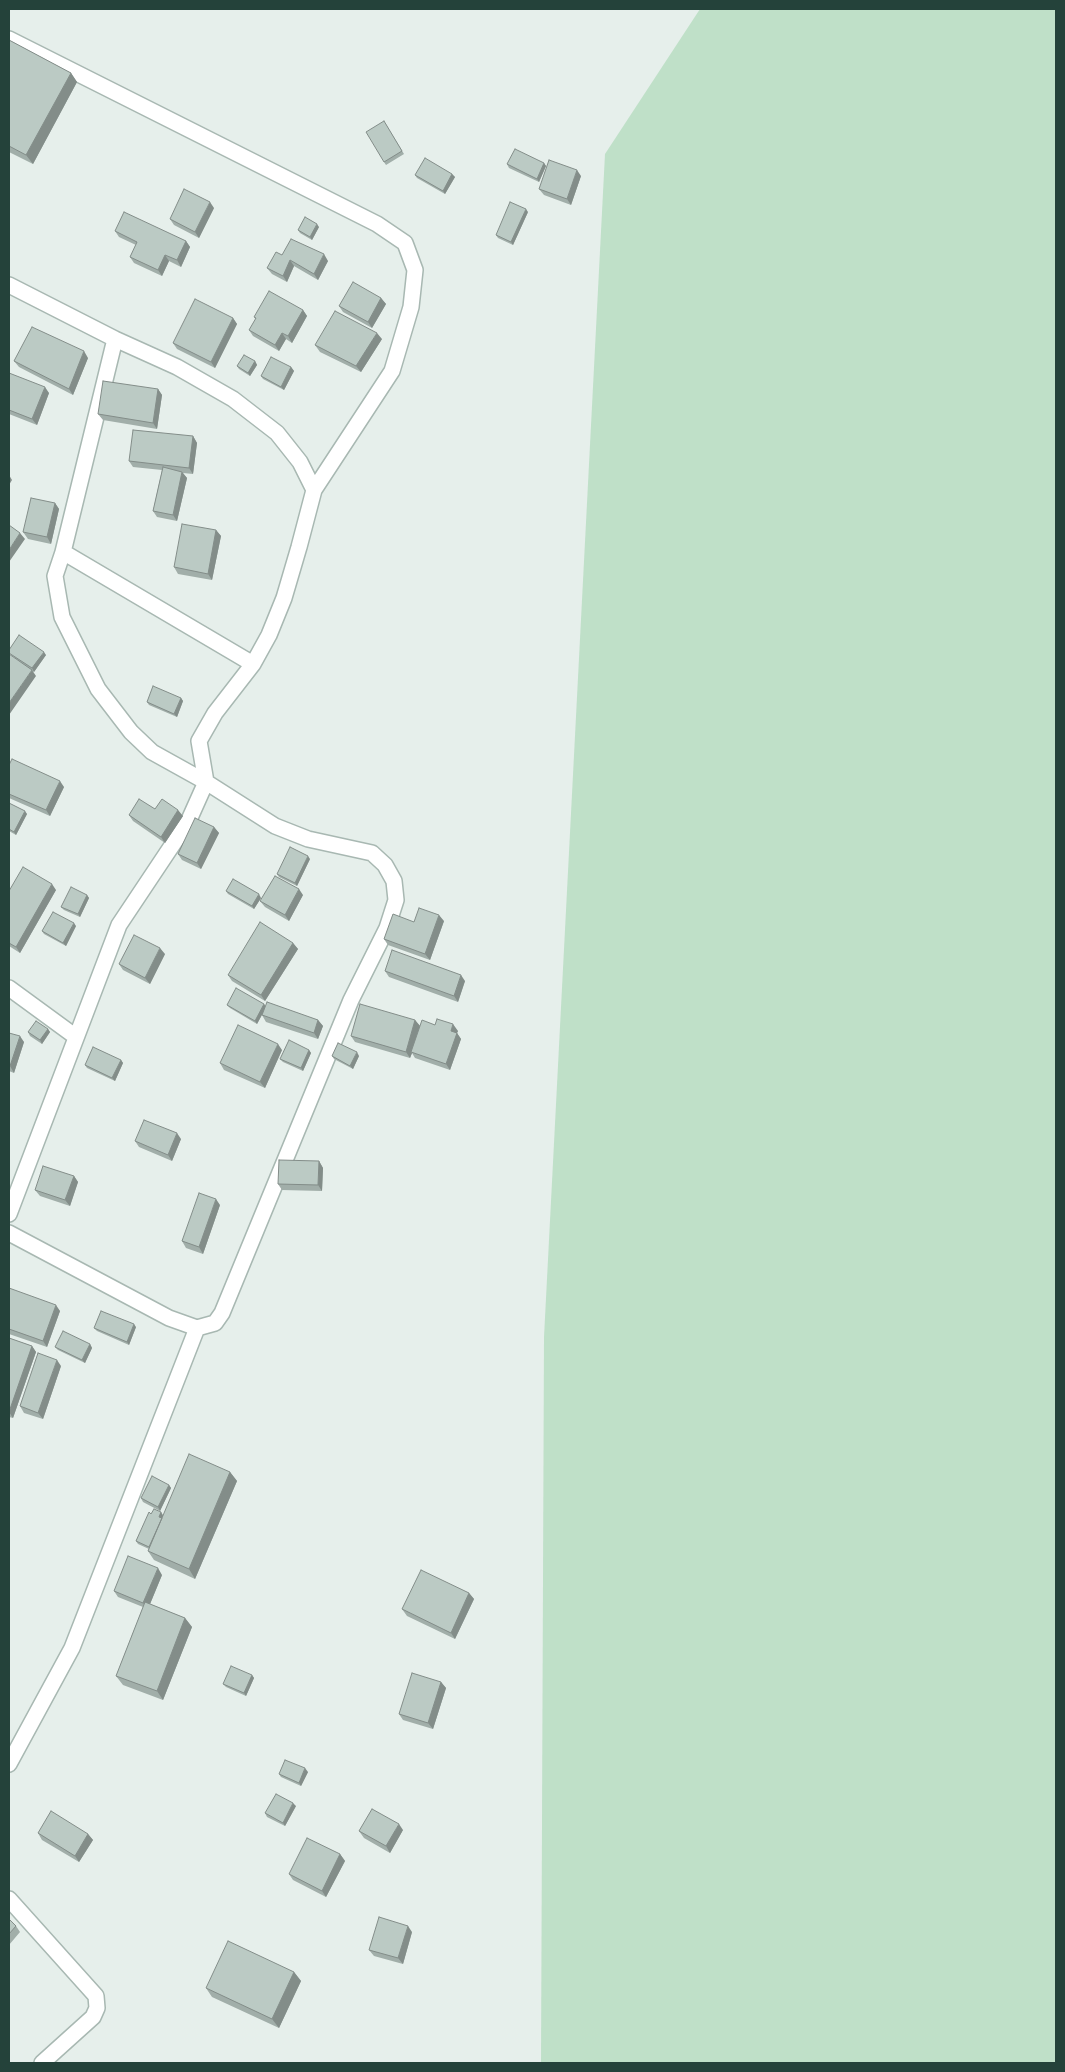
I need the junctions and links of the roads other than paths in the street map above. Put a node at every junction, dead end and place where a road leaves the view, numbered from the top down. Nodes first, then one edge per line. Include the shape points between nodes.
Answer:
1 (9, 39) edge
2 (9, 285) edge
3 (114, 339) junction
4 (314, 490) junction
5 (63, 552) junction
6 (253, 664) junction
7 (206, 782) junction
8 (9, 988) edge
9 (76, 1037) junction
10 (9, 1214) edge
11 (9, 1233) edge
12 (197, 1328) junction
13 (9, 1764) edge
14 (9, 1899) edge
15 (42, 2063) edge

1 - 4 street via 377,224 405,243 415,270 411,307 392,371
2 - 3 street
3 - 4 street via 177,366 234,399 277,433 300,462
3 - 5 street
4 - 6 street via 284,598
5 - 6 street
5 - 7 street via 55,576 62,617 98,689 131,732 152,752
6 - 7 street via 215,713 199,742
7 - 9 street via 189,820 119,925
7 - 12 street via 275,826 308,839 372,853 385,864 394,881 396,900 387,928 351,1000 222,1313 215,1323
8 - 9 street
9 - 10 street
11 - 12 street via 169,1318
12 - 13 street via 72,1648
14 - 15 street via 96,1996 97,2008 93,2016

